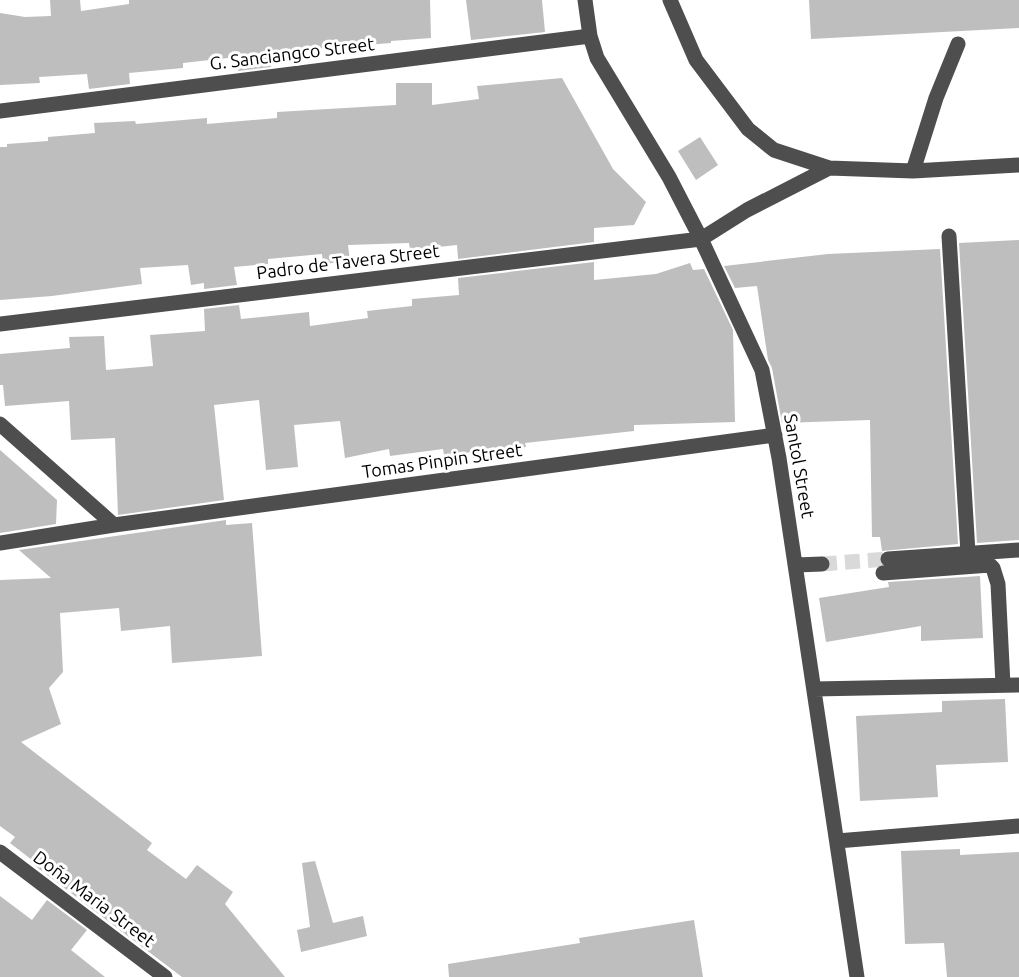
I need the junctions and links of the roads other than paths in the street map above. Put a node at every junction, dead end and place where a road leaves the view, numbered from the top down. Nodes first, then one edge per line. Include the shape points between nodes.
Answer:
1 (585, 0) edge
2 (670, 0) edge
3 (590, 36) junction
4 (958, 44) dead end
5 (0, 111) edge
6 (1019, 165) edge
7 (829, 168) junction
8 (913, 171) junction
9 (949, 236) dead end
10 (701, 239) junction
11 (0, 324) edge
12 (0, 424) edge
13 (775, 435) junction
14 (114, 525) junction
15 (0, 543) edge
16 (1019, 550) edge
17 (968, 553) junction
18 (822, 564) tunnel mouth
19 (796, 565) junction
20 (1003, 684) junction
21 (1019, 684) edge
22 (814, 689) junction
23 (1019, 826) edge
24 (837, 841) junction
25 (0, 852) edge
26 (165, 977) edge
27 (857, 977) edge

1 - 3 street, Santol Street
2 - 7 street via 696,60 748,129 774,150
3 - 5 street, G. Sanciangco Street
3 - 10 street, Santol Street via 597,58 669,177
4 - 8 street
6 - 8 street
7 - 8 street
7 - 10 street via 747,210
9 - 17 street
10 - 11 street, Padro de Tavera Street
10 - 13 street, Santol Street via 762,370
12 - 14 street
13 - 14 street, Tomas Pinpin Street
13 - 19 street, Santol Street
14 - 15 street, Tomas Pinpin Street
16 - 17 street
17 - 20 street via 885,566 990,565 998,584
18 - 19 street
19 - 22 street, Santol Street
20 - 21 street
20 - 22 street
22 - 24 street, Santol Street
23 - 24 street
24 - 27 street, Santol Street
25 - 26 street, Doña Maria Street

